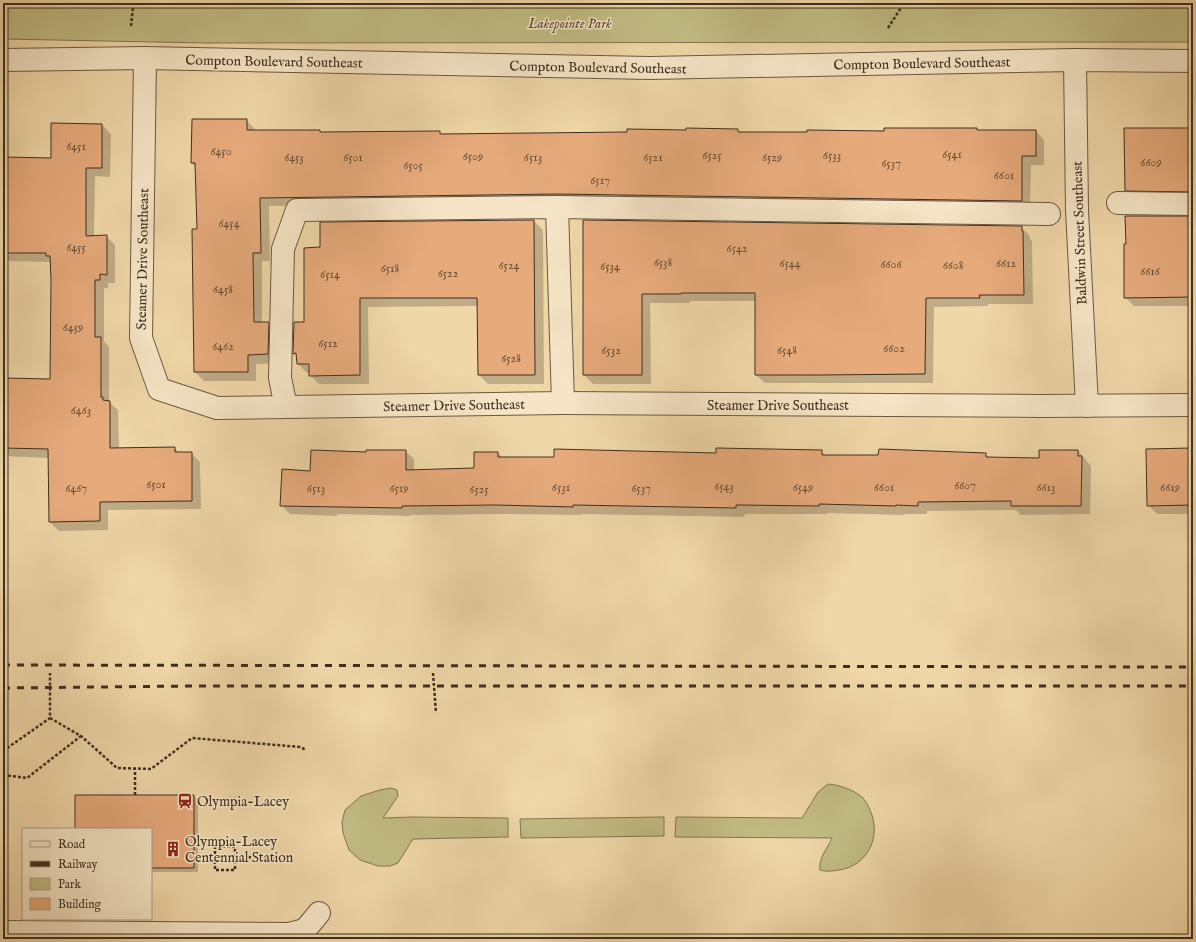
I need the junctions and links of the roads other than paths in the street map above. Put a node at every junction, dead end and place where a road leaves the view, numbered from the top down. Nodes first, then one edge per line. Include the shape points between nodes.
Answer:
1 (145, 58) junction
2 (3, 60) edge
3 (1075, 60) junction
4 (1193, 61) edge
5 (1118, 203) dead end
6 (1193, 204) edge
7 (557, 208) junction
8 (1048, 214) dead end
9 (563, 403) junction
10 (1193, 405) edge
11 (1087, 406) junction
12 (286, 407) junction
13 (319, 913) dead end
14 (3, 932) edge

1 - 2 street, Compton Boulevard Southeast
1 - 3 street, Compton Boulevard Southeast via 650,68
1 - 12 street, Steamer Drive Southeast via 141,338 159,389 216,408
3 - 4 street, Compton Boulevard Southeast
3 - 11 street, Baldwin Street Southeast via 1077,210
5 - 6 street
7 - 8 street
7 - 9 street
7 - 12 street via 296,210 283,249 280,378
9 - 11 street, Steamer Drive Southeast
9 - 12 street, Steamer Drive Southeast
10 - 11 street, Steamer Drive Southeast
13 - 14 street via 305,930 289,934

